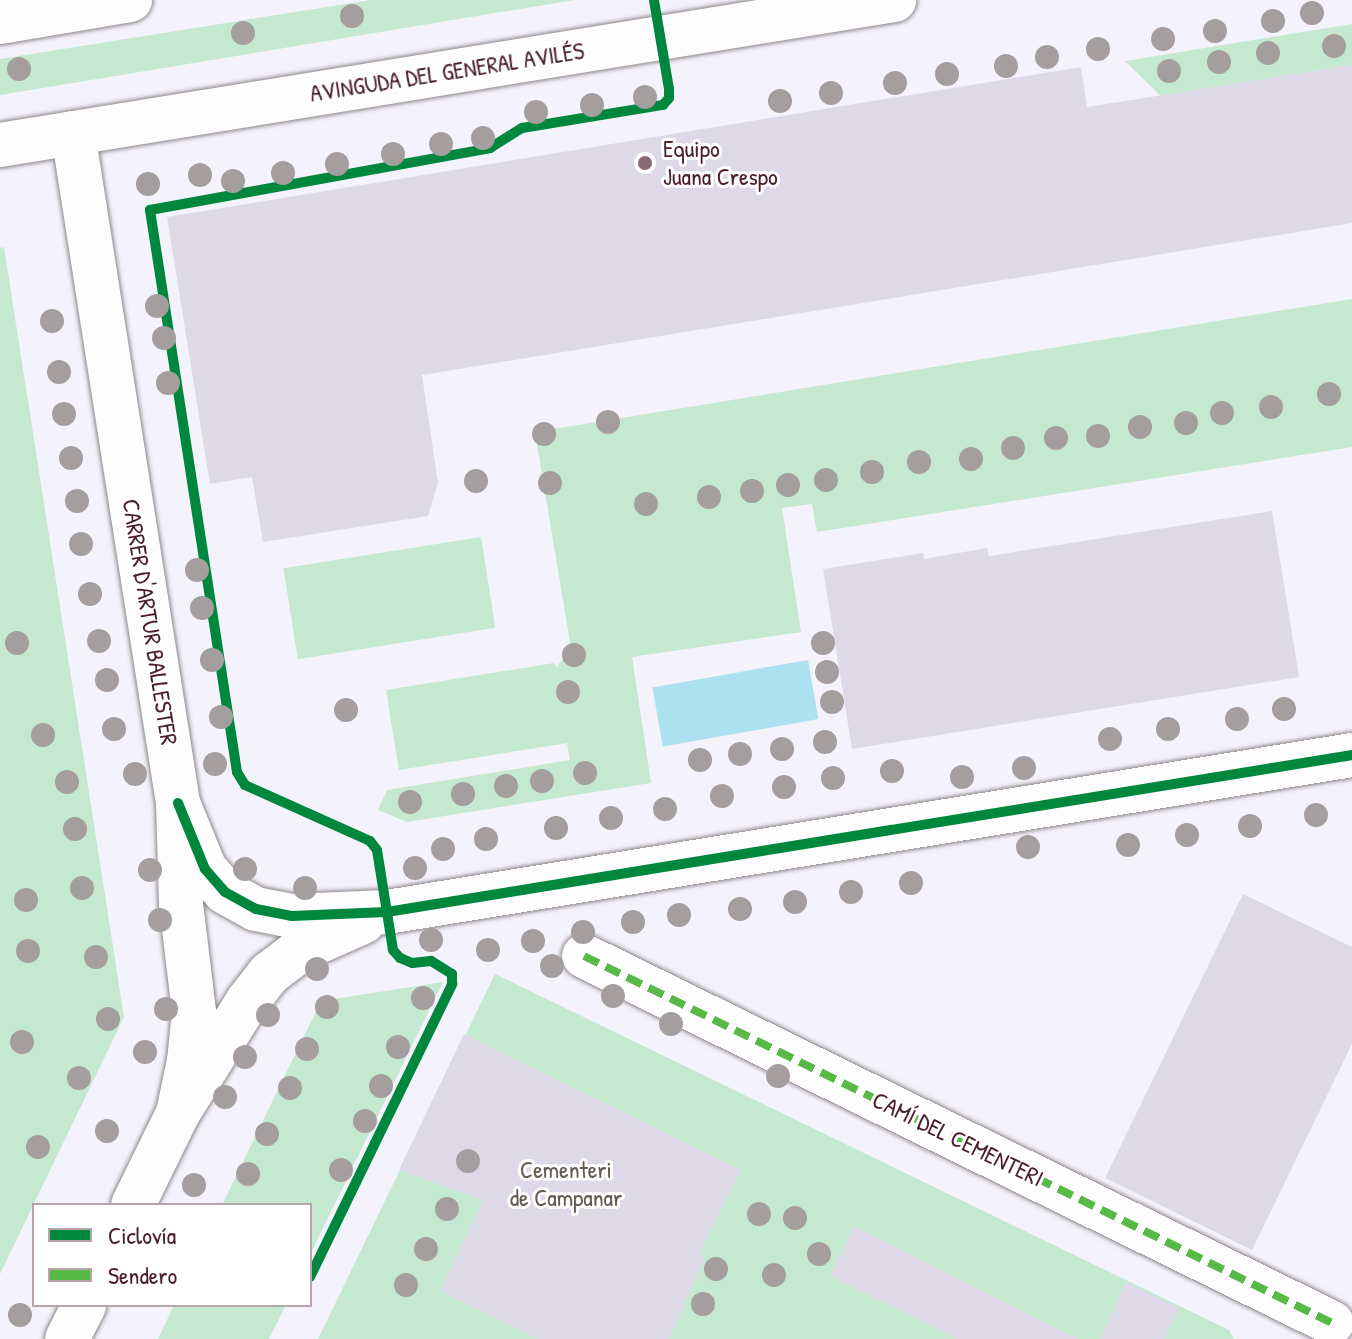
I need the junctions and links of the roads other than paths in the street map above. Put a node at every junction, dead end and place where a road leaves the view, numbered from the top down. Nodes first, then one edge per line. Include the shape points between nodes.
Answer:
1 (130, 0) edge
2 (894, 0) edge
3 (0, 22) edge
4 (73, 133) junction
5 (0, 145) edge
6 (1352, 755) edge
7 (178, 803) junction
8 (387, 912) junction
9 (584, 956) dead end
10 (178, 1113) junction
11 (134, 1203) edge
12 (83, 1307) edge
13 (1332, 1323) dead end
14 (67, 1339) edge

1 - 3 street
2 - 4 street, AVINGUDA DEL GENERAL AVILÉS
4 - 5 street, AVINGUDA DEL GENERAL AVILÉS
4 - 7 street, CARRER D'ARTUR BALLESTER
6 - 8 street
7 - 8 street via 205,869 225,892 256,909 291,916
7 - 10 street, CARRER D'ARTUR BALLESTER via 181,904 194,1012
8 - 10 street, CARRER D'ARTUR BALLESTER via 302,949 270,973
9 - 13 street, CAMÍ DEL CEMENTERI
10 - 11 street, CARRER D'ARTUR BALLESTER
12 - 14 street

